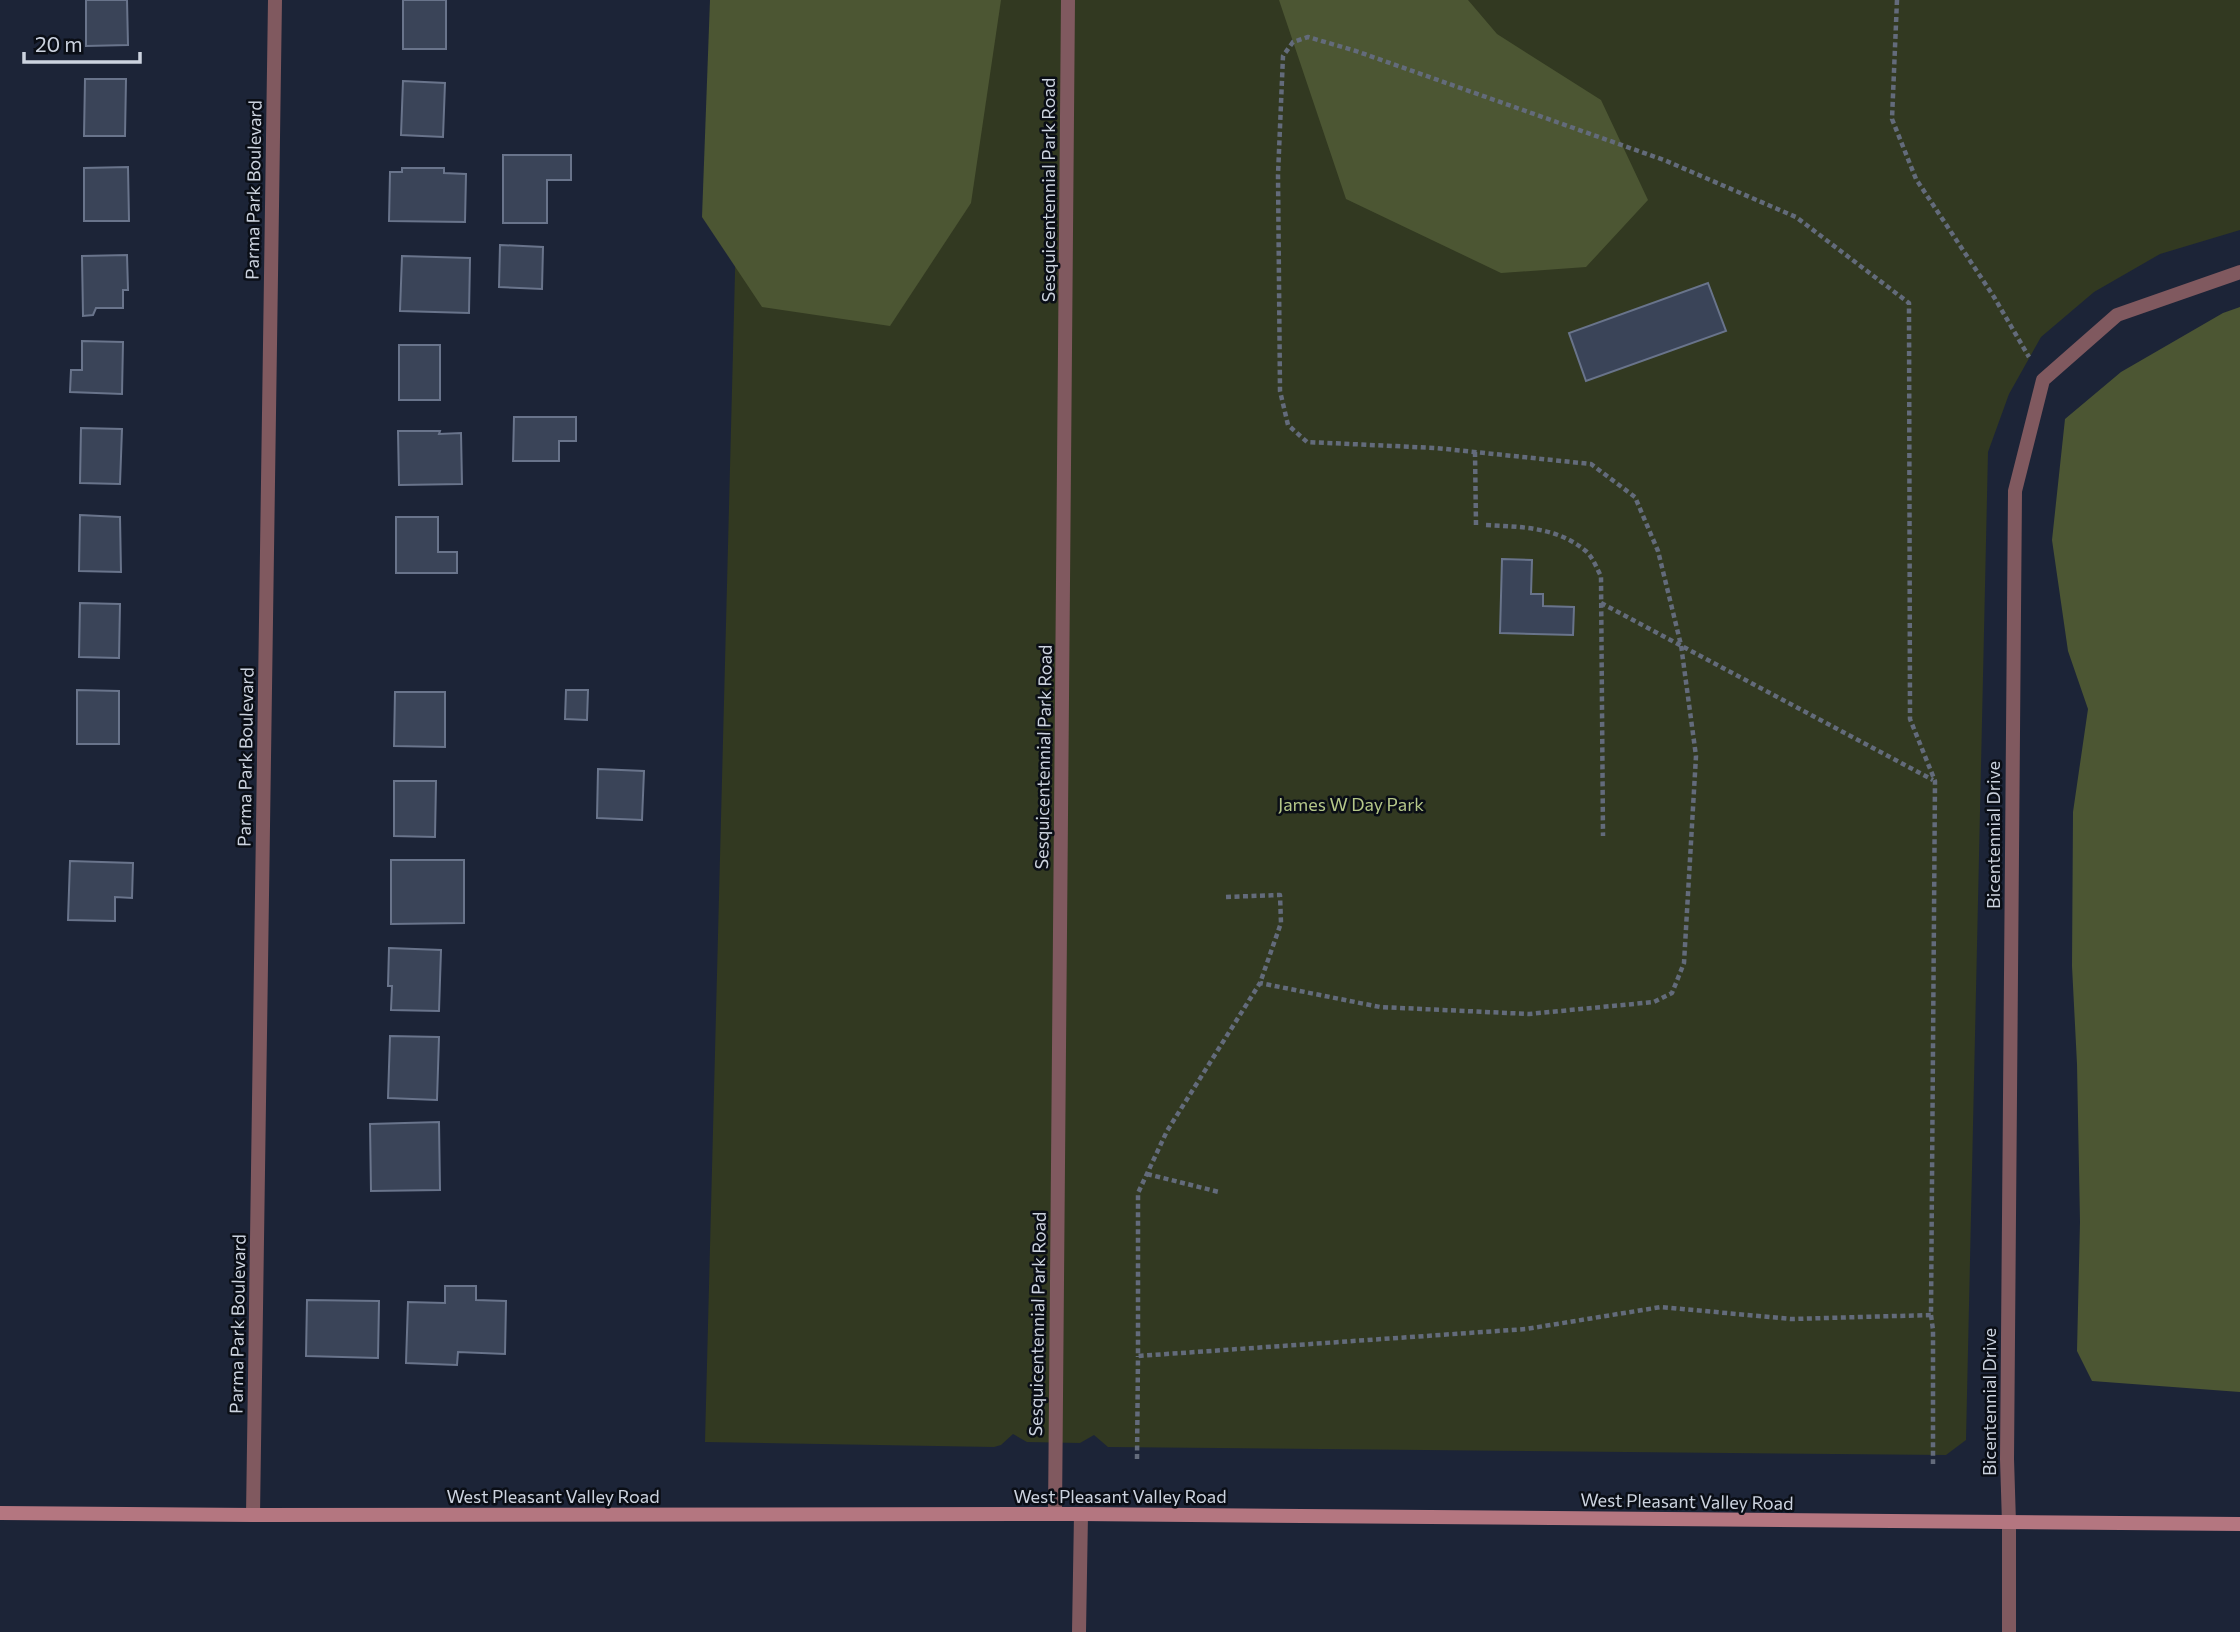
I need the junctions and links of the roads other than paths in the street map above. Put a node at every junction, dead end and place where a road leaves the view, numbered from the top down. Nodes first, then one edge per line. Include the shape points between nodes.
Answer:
1 (275, 0) edge
2 (1068, 0) edge
3 (2240, 272) edge
4 (0, 1513) edge
5 (1055, 1514) junction
6 (1081, 1514) junction
7 (253, 1515) junction
8 (2008, 1523) junction
9 (2240, 1524) edge
10 (1079, 1632) edge
11 (2009, 1632) edge

1 - 7 street, Parma Park Boulevard
2 - 5 street, Sesquicentennial Park Road
3 - 8 street, Bicentennial Drive via 2117,315 2043,380 2015,491
4 - 7 main road, West Pleasant Valley Road
5 - 6 main road, West Pleasant Valley Road
5 - 7 main road, West Pleasant Valley Road
6 - 8 main road, West Pleasant Valley Road
6 - 10 street
8 - 9 main road, West Pleasant Valley Road
8 - 11 street, Bicentennial Drive

